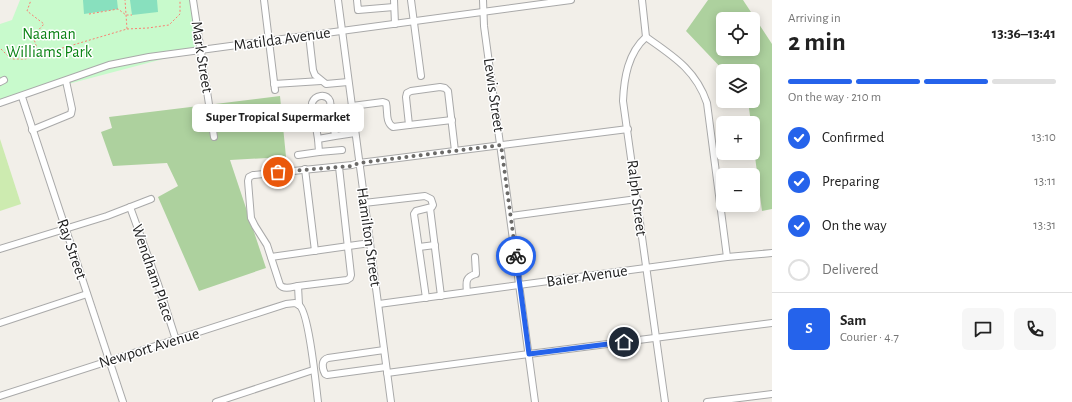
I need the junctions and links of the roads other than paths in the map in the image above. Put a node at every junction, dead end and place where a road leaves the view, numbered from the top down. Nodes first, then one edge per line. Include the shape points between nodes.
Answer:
1 (193, 0) edge
2 (264, 0) edge
3 (338, 0) edge
4 (357, 0) edge
5 (394, 0) edge
6 (411, 0) edge
7 (483, 0) edge
8 (571, 0) edge
9 (642, 0) edge
10 (394, 7) junction
11 (484, 12) junction
12 (414, 21) junction
13 (395, 24) junction
14 (342, 31) junction
15 (309, 35) junction
16 (646, 37) junction
17 (269, 40) junction
18 (200, 50) junction
19 (421, 76) dead end
20 (321, 80) junction
21 (66, 81) junction
22 (348, 82) junction
23 (22, 97) junction
24 (0, 104) edge
25 (352, 106) junction
26 (452, 120) junction
27 (409, 124) junction
28 (628, 129) junction
29 (32, 130) junction
30 (355, 133) junction
31 (335, 136) junction
32 (214, 137) dead end
33 (318, 139) junction
34 (501, 145) junction
35 (342, 150) dead end
36 (319, 152) junction
37 (456, 152) junction
38 (298, 155) dead end
39 (359, 163) junction
40 (339, 167) junction
41 (305, 169) junction
42 (150, 199) dead end
43 (637, 199) junction
44 (364, 204) junction
45 (130, 207) junction
46 (430, 208) junction
47 (511, 216) junction
48 (66, 229) junction
49 (370, 243) junction
50 (435, 245) junction
51 (348, 246) junction
52 (419, 247) junction
53 (0, 249) edge
54 (315, 251) junction
55 (772, 253) edge
56 (271, 257) junction
57 (476, 257) dead end
58 (727, 257) junction
59 (645, 268) junction
60 (520, 285) junction
61 (298, 286) junction
62 (467, 292) junction
63 (88, 294) junction
64 (441, 296) junction
65 (426, 298) junction
66 (379, 304) junction
67 (299, 305) junction
68 (0, 323) edge
69 (772, 323) edge
70 (656, 338) junction
71 (176, 340) junction
72 (384, 350) junction
73 (529, 354) junction
74 (109, 360) junction
75 (313, 370) junction
76 (386, 370) junction
77 (772, 394) edge
78 (0, 396) edge
79 (123, 402) edge
80 (216, 402) edge
81 (318, 402) edge
82 (391, 402) edge
83 (536, 402) edge
84 (665, 402) edge
85 (707, 402) edge

1 - 18 street, Mark Street
2 - 17 street
3 - 14 street, Hamilton Street
4 - 10 street via 358,10
5 - 10 street
6 - 12 street
7 - 11 street, Lewis Street
8 - 11 street, Matilda Avenue
9 - 16 street
10 - 13 street
11 - 12 street, Matilda Avenue
11 - 34 street, Lewis Street
12 - 13 street, Matilda Avenue
12 - 19 street
13 - 14 street, Matilda Avenue
14 - 15 street, Matilda Avenue
14 - 22 street, Hamilton Street
15 - 17 street, Matilda Avenue
15 - 20 street via 313,70
16 - 28 street, Ralph Street via 630,60 624,81 623,101
16 - 58 street via 683,65 697,80 704,94
17 - 18 street, Matilda Avenue
17 - 20 street via 274,87
18 - 21 street, Matilda Avenue via 109,65
18 - 32 street, Mark Street
20 - 22 street via 326,84
21 - 23 street, Matilda Avenue
21 - 29 street via 71,114
22 - 25 street, Hamilton Street
23 - 24 street, Matilda Avenue
23 - 29 street, Ray Street
25 - 27 street via 383,102 387,106 390,125 393,127
25 - 30 street, Hamilton Street
26 - 27 street
26 - 27 street via 448,91 440,87 408,93 406,97
26 - 37 street
28 - 34 street
28 - 43 street, Ralph Street
29 - 48 street, Ray Street
30 - 31 street
30 - 39 street, Hamilton Street
31 - 33 street
31 - 33 street via 330,101 325,96 317,97 312,103
33 - 36 street
34 - 37 street
34 - 47 street, Lewis Street
35 - 36 street
36 - 38 street
37 - 39 street
39 - 40 street
39 - 44 street, Hamilton Street
40 - 41 street
40 - 51 street
41 - 54 street
41 - 56 street via 249,177 251,218
42 - 45 street
43 - 47 street
43 - 59 street, Ralph Street
44 - 46 street via 425,196 430,197 433,202
44 - 49 street, Hamilton Street
45 - 48 street
45 - 71 street, Wendham Place
46 - 50 street
46 - 52 street via 415,212
47 - 60 street, Lewis Street
48 - 53 street
48 - 63 street, Ray Street
49 - 51 street
49 - 66 street, Hamilton Street
50 - 52 street
50 - 64 street
51 - 54 street
51 - 61 street via 350,278
52 - 65 street
54 - 56 street
55 - 58 street, Baier Avenue
56 - 61 street via 282,287
57 - 62 street via 477,271 467,278
58 - 59 street, Baier Avenue
59 - 60 street, Baier Avenue
59 - 70 street, Ralph Street
60 - 62 street, Baier Avenue
60 - 73 street, Lewis Street
61 - 67 street
62 - 64 street, Baier Avenue
63 - 68 street
63 - 74 street, Ray Street
64 - 65 street, Baier Avenue
65 - 66 street, Baier Avenue
66 - 72 street, Hamilton Street
67 - 71 street, Newport Avenue via 286,304
67 - 75 street via 304,311
69 - 70 street
70 - 73 street
70 - 84 street, Ralph Street
71 - 74 street, Newport Avenue
72 - 76 street, Hamilton Street
72 - 76 street via 328,358 322,362 323,371 327,375
73 - 76 street
73 - 83 street, Lewis Street
74 - 78 street, Newport Avenue
74 - 79 street, Ray Street
75 - 80 street
75 - 81 street
76 - 82 street, Hamilton Street
77 - 85 street

